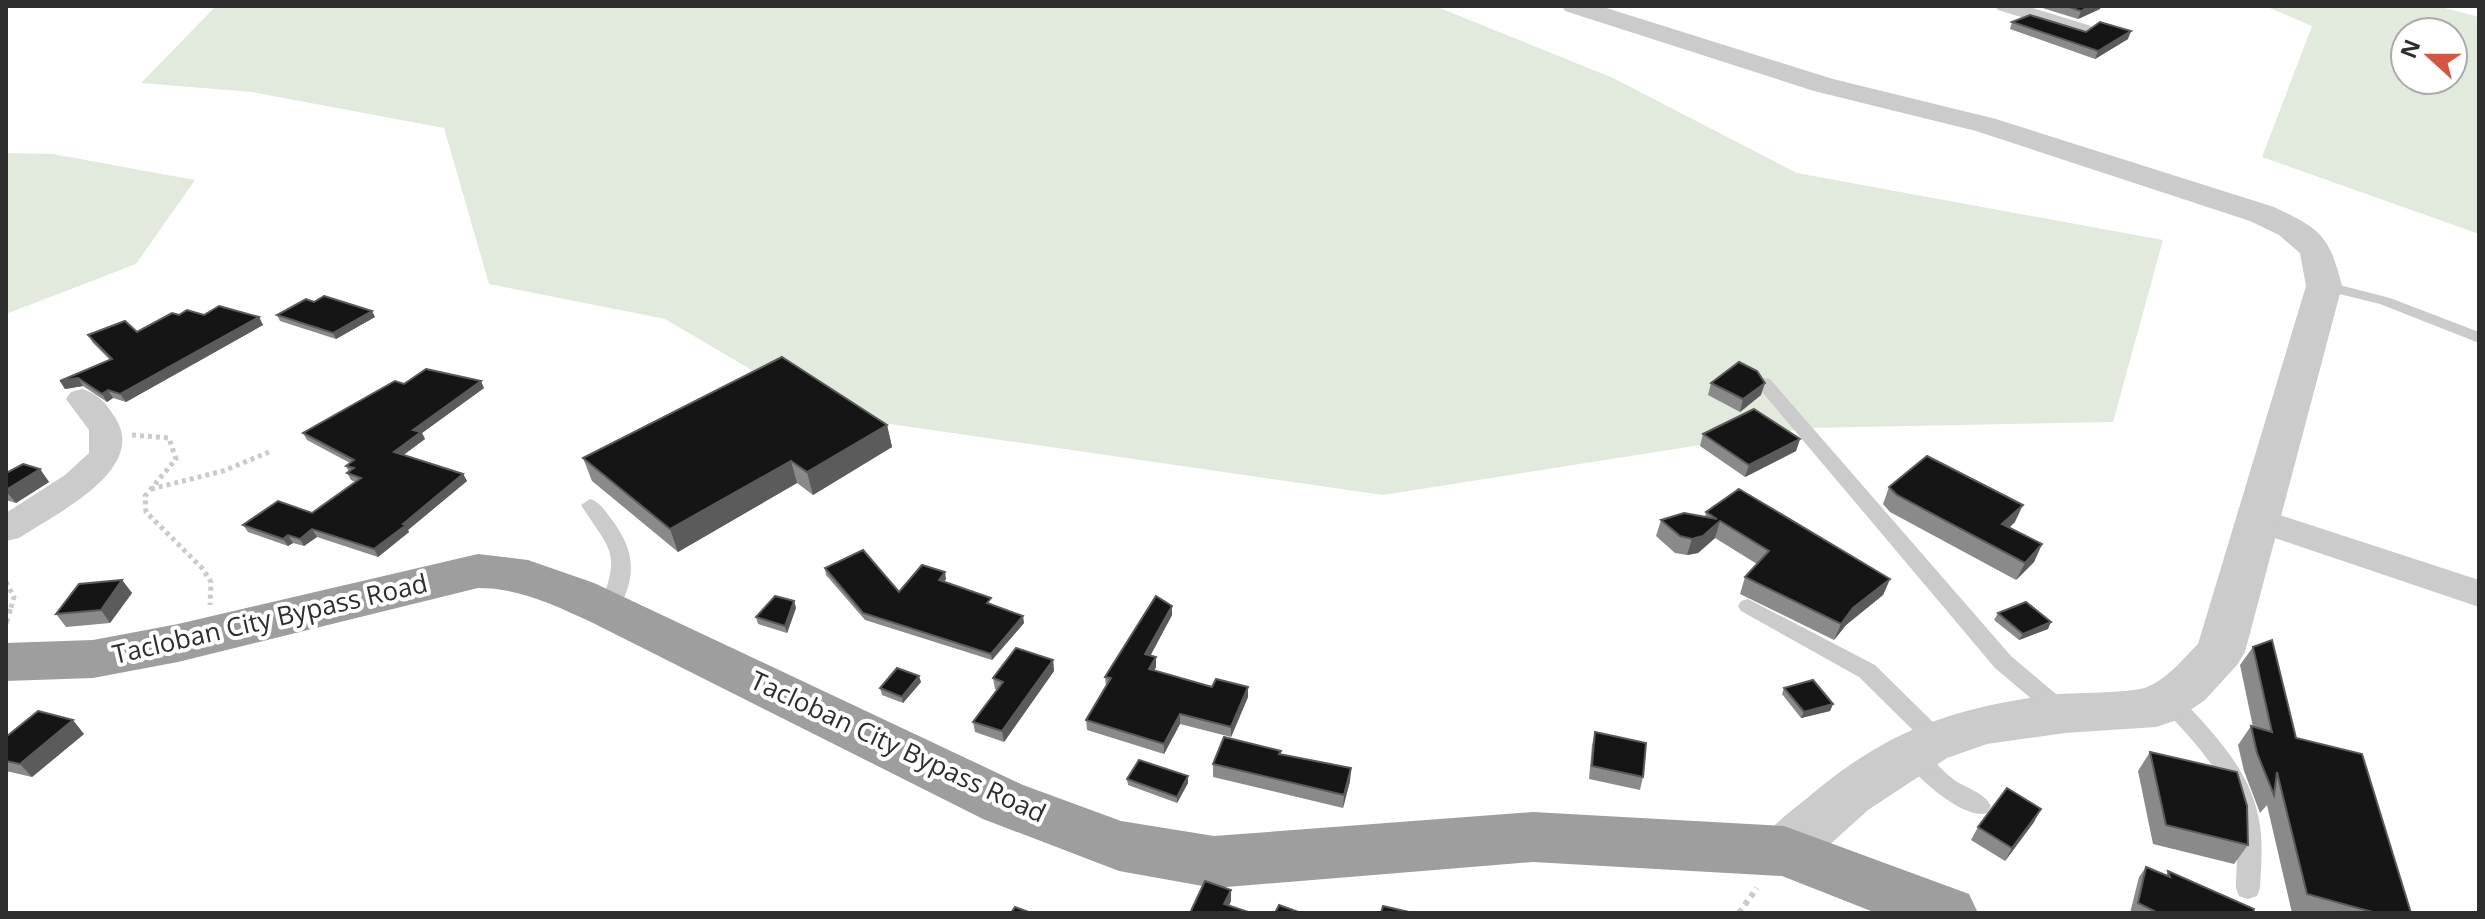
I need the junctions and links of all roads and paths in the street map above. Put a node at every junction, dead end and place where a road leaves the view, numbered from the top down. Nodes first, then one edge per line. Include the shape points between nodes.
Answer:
1 (2005, 6) edge
2 (1582, 7) edge
3 (2084, 30) edge
4 (2324, 286) junction
5 (2479, 338) edge
6 (1764, 383) edge
7 (82, 399) dead end
8 (108, 433) junction
9 (269, 452) dead end
10 (150, 489) junction
11 (590, 505) dead end
12 (2258, 520) junction
13 (6, 529) edge
14 (6, 582) edge
15 (2479, 594) edge
16 (1748, 606) dead end
17 (609, 609) junction
18 (6, 623) edge
19 (201, 637) junction
20 (6, 662) edge
21 (2168, 699) junction
22 (2065, 713) junction
23 (1924, 747) junction
24 (1979, 806) dead end
25 (1784, 851) junction
26 (2248, 888) dead end
27 (1947, 913) edge

1 - 3 street
2 - 4 street via 1824,85 1986,125 2262,214 2291,228 2316,250
4 - 5 lane via 2385,301
4 - 12 street
6 - 22 lane via 2003,662
7 - 8 street
8 - 10 path via 169,438 176,459
8 - 13 street via 106,455 89,474
9 - 10 path via 223,471
10 - 19 path via 146,512 211,582
11 - 17 lane via 619,542 625,569
12 - 15 street
12 - 21 street via 2220,652
14 - 18 path via 14,597
16 - 23 lane via 1867,671
17 - 19 highway, Tacloban City Bypass Road via 503,570 478,571
17 - 25 highway, Tacloban City Bypass Road via 1003,802 1119,846 1214,862 1533,837
19 - 20 highway, Tacloban City Bypass Road via 93,659
21 - 22 street via 2156,707
21 - 26 lane via 2225,763 2240,792 2248,824
22 - 23 street via 1986,724
23 - 24 lane via 1944,785
23 - 25 street via 1849,794
25 - 27 highway, Tacloban City Bypass Road

